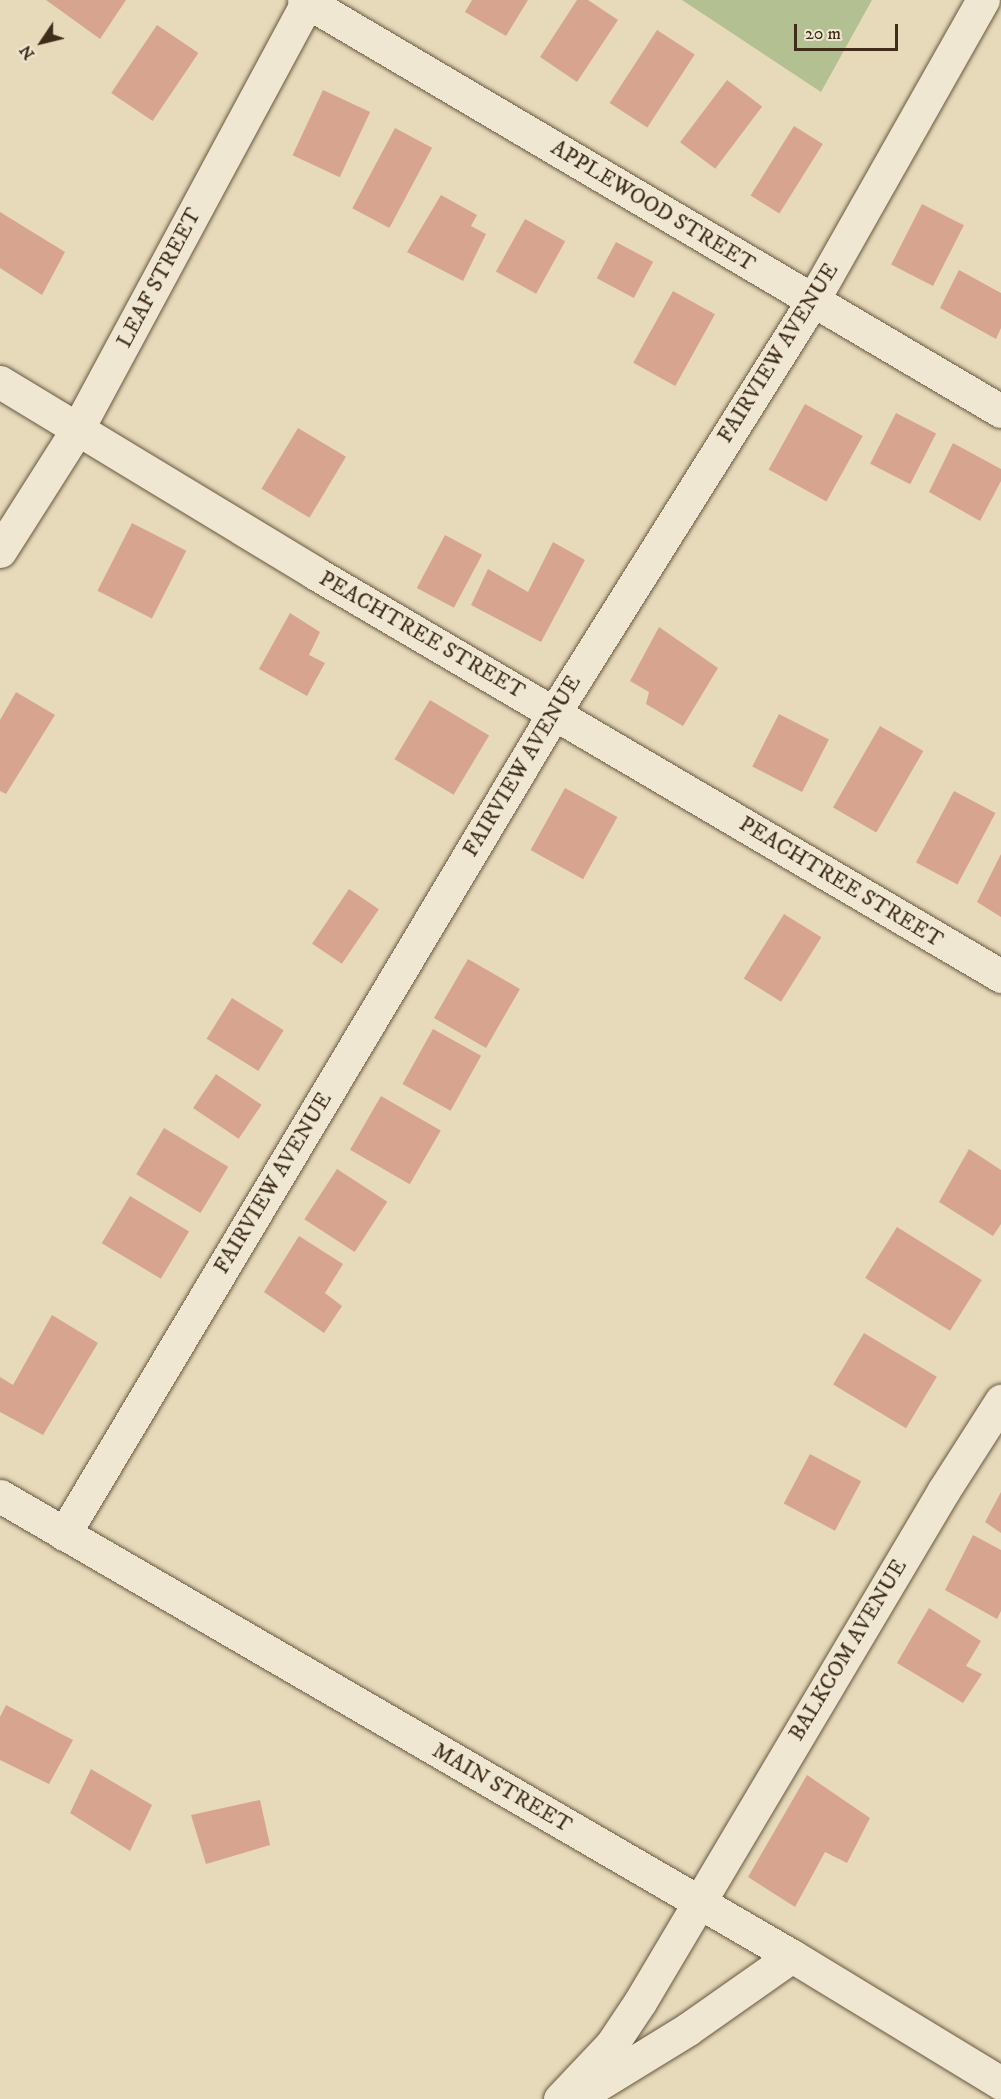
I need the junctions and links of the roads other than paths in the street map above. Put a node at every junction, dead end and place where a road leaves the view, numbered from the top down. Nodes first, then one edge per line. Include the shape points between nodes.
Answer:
1 (983, 0) edge
2 (307, 1) edge
3 (813, 300) junction
4 (0, 382) edge
5 (1001, 411) edge
6 (78, 428) junction
7 (0, 551) edge
8 (554, 712) junction
9 (1001, 976) edge
10 (999, 1411) edge
11 (0, 1496) edge
12 (64, 1534) junction
13 (699, 1902) junction
14 (792, 1956) junction
15 (1001, 2084) edge
16 (560, 2099) edge
17 (574, 2099) edge

1 - 3 street, FAIRVIEW AVENUE
2 - 3 street, APPLEWOOD STREET
2 - 6 street, LEAF STREET
3 - 5 street, APPLEWOOD STREET
3 - 8 street, FAIRVIEW AVENUE
4 - 6 street, PEACHTREE STREET
6 - 7 street, LEAF STREET
6 - 8 street, PEACHTREE STREET
8 - 9 street, PEACHTREE STREET
8 - 12 street, FAIRVIEW AVENUE
10 - 13 street, BALKCOM AVENUE via 944,1490
11 - 12 street, MAIN STREET
12 - 13 street, MAIN STREET
13 - 14 street, MAIN STREET
13 - 16 street, BALKCOM AVENUE via 612,2044
14 - 15 street, MAIN STREET
14 - 17 street via 679,2035

